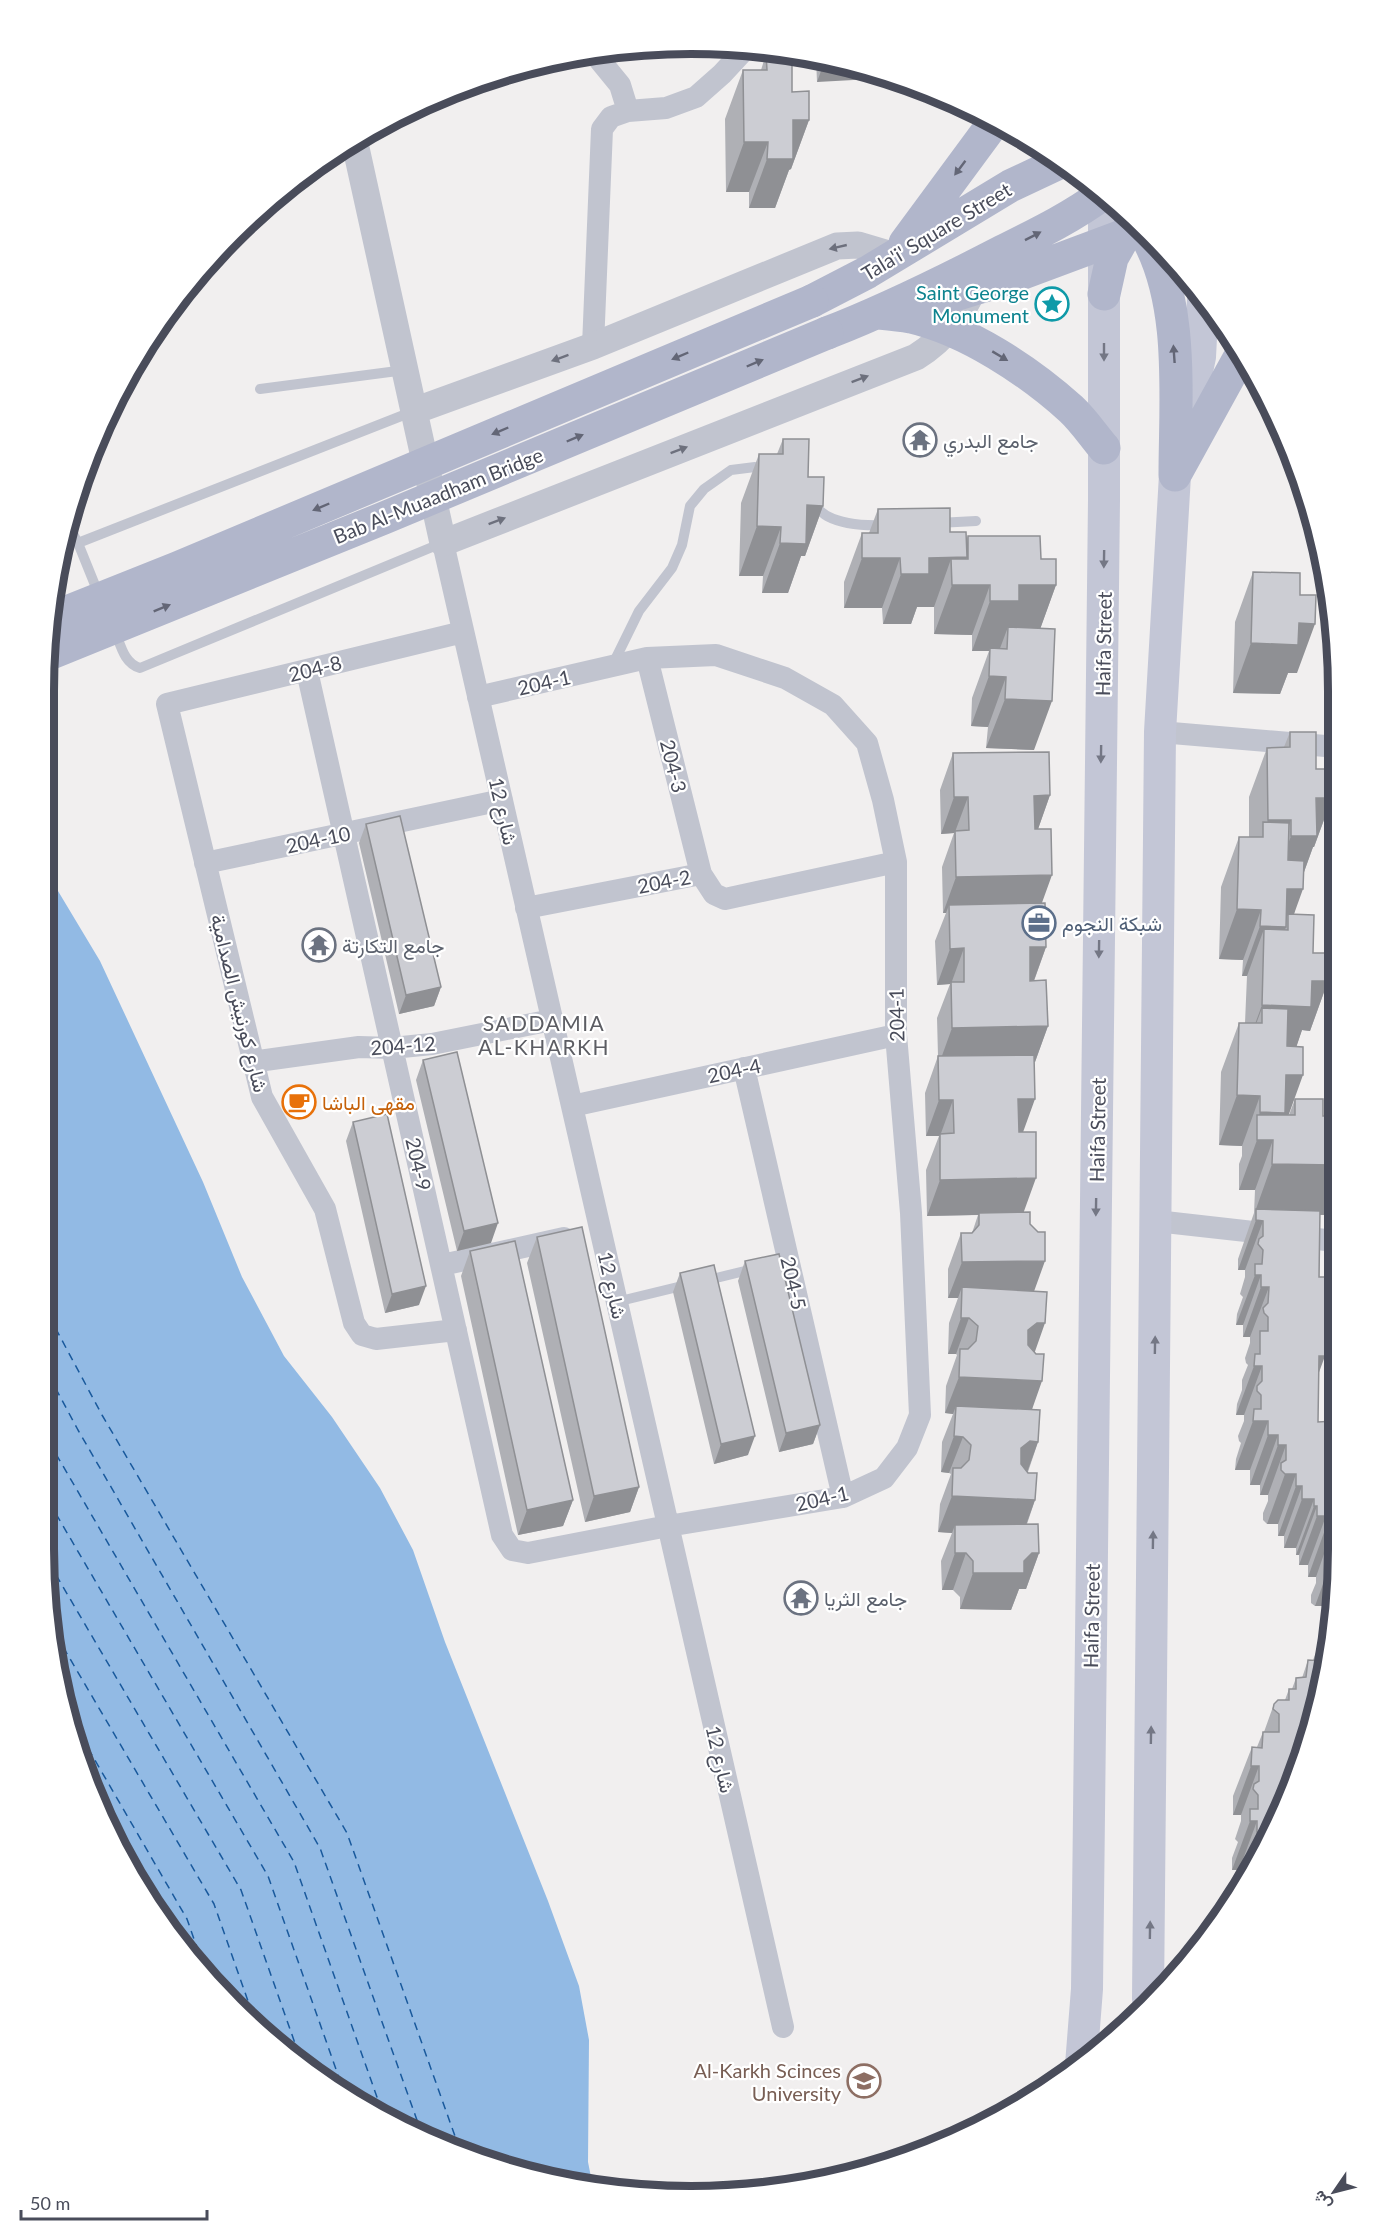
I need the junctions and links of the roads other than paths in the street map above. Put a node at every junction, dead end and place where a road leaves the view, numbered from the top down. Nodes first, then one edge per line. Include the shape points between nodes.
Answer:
1 (739, 56) edge
2 (600, 60) edge
3 (628, 111) junction
4 (989, 128) edge
5 (356, 149) edge
6 (1053, 167) edge
7 (1095, 199) edge
8 (1129, 233) edge
9 (895, 256) junction
10 (977, 276) junction
11 (1104, 294) joint
12 (812, 301) joint
13 (1202, 312) edge
14 (879, 313) junction
15 (948, 330) junction
16 (593, 346) junction
17 (1237, 363) edge
18 (405, 370) junction
19 (260, 389) dead end
20 (414, 411) junction
21 (1104, 448) junction
22 (1174, 476) junction
23 (780, 480) edge
24 (800, 494) edge
25 (976, 521) dead end
26 (922, 523) edge
27 (900, 524) edge
28 (74, 535) edge
29 (78, 543) junction
30 (443, 543) junction
31 (58, 615) edge
32 (463, 632) junction
33 (55, 652) edge
34 (647, 658) junction
35 (612, 666) junction
36 (307, 670) junction
37 (478, 697) junction
38 (167, 704) joint
39 (1160, 732) junction
40 (1328, 746) edge
41 (502, 800) junction
42 (344, 834) junction
43 (896, 862) junction
44 (205, 863) junction
45 (700, 874) junction
46 (526, 908) junction
47 (552, 1020) junction
48 (896, 1035) junction
49 (392, 1048) junction
50 (252, 1062) junction
51 (744, 1068) junction
52 (572, 1106) junction
53 (1156, 1221) junction
54 (600, 1230) junction
55 (1328, 1240) edge
56 (442, 1265) junction
57 (765, 1266) edge
58 (616, 1302) junction
59 (456, 1330) junction
60 (843, 1497) junction
61 (668, 1526) junction
62 (512, 1550) joint
63 (1148, 1992) edge
64 (783, 2027) dead end
65 (1082, 2052) edge

1 - 3 street via 696,97 666,108
2 - 3 street via 620,85
3 - 16 street via 611,117 602,129
4 -> 9 main road
5 - 18 street
6 - 9 main road, Tala'i' Square Street via 1010,186
10 -> 7 main road
8 - 10 main road via 1007,279
8 - 11 main road via 1112,258
22 -> 8 main road via 1175,363 1171,317 1163,276
9 - 12 main road, Tala'i' Square Street
9 -> 16 street via 858,245 837,246
10 - 14 main road, Bab Al-Muaadham Bridge
10 - 15 street via 966,304
11 -> 21 main road, Haifa Street
12 -> 31 main road, Bab Al-Muaadham Bridge, bridge
13 - 22 main road via 1200,357
14 - 15 main road via 912,318
33 -> 14 main road, Bab Al-Muaadham Bridge, bridge
15 -> 21 main road via 998,354 1037,380 1073,410
30 -> 15 street via 916,357
16 -> 20 street
17 - 22 main road
18 - 19 lane
18 - 20 street
20 - 29 lane
20 - 30 street
21 -> 65 main road, Haifa Street via 1087,1989
22 - 39 main road
23 - 35 lane via 755,467 731,470 704,489 690,506 682,545 672,568 639,611
24 - 27 lane via 827,516 840,520 867,526
25 - 26 lane
28 - 29 lane
29 - 30 lane via 125,657 140,668
30 - 32 street, شارع 12
32 - 36 street, 204-8
32 - 37 street, شارع 12
34 - 35 street, 204-1
34 - 43 street, 204-1 via 716,655 785,678 833,705 867,743
34 - 45 street, 204-3
35 - 37 street, 204-1
36 - 38 street, 204-8
36 - 42 street, 204-9
37 - 41 street, شارع 12
38 - 44 street, شارع كورنيش الصدامية
39 - 40 street
39 - 53 main road
41 - 42 street, 204-10
41 - 46 street, شارع 12
42 - 44 street, 204-10
42 - 49 street, 204-9
43 - 45 street, 204-2 via 725,899 714,894
43 - 48 street, 204-1
44 - 50 street, شارع كورنيش الصدامية
45 - 46 street, 204-2
46 - 47 street, شارع 12
47 - 49 street, 204-12
47 - 52 street, شارع 12
48 - 51 street, 204-4
48 - 60 street, 204-1 via 911,1213 920,1415 907,1448 884,1478
49 - 50 street, 204-12 via 358,1047
49 - 56 street, 204-9
50 - 59 street, شارع كورنيش الصدامية via 262,1097 325,1209 354,1323 362,1335 376,1339
51 - 52 street, 204-4
51 - 60 street, 204-5 via 783,1262
52 - 54 street, شارع 12
53 - 55 street
63 -> 53 main road
54 - 56 street
54 - 58 street, شارع 12
56 - 59 street, 204-9
57 - 58 lane
58 - 61 street, شارع 12
59 - 62 street, 204-9 via 502,1534
60 - 61 street, 204-1
61 - 62 street, 204-1 via 528,1553
61 - 64 street, شارع 12

